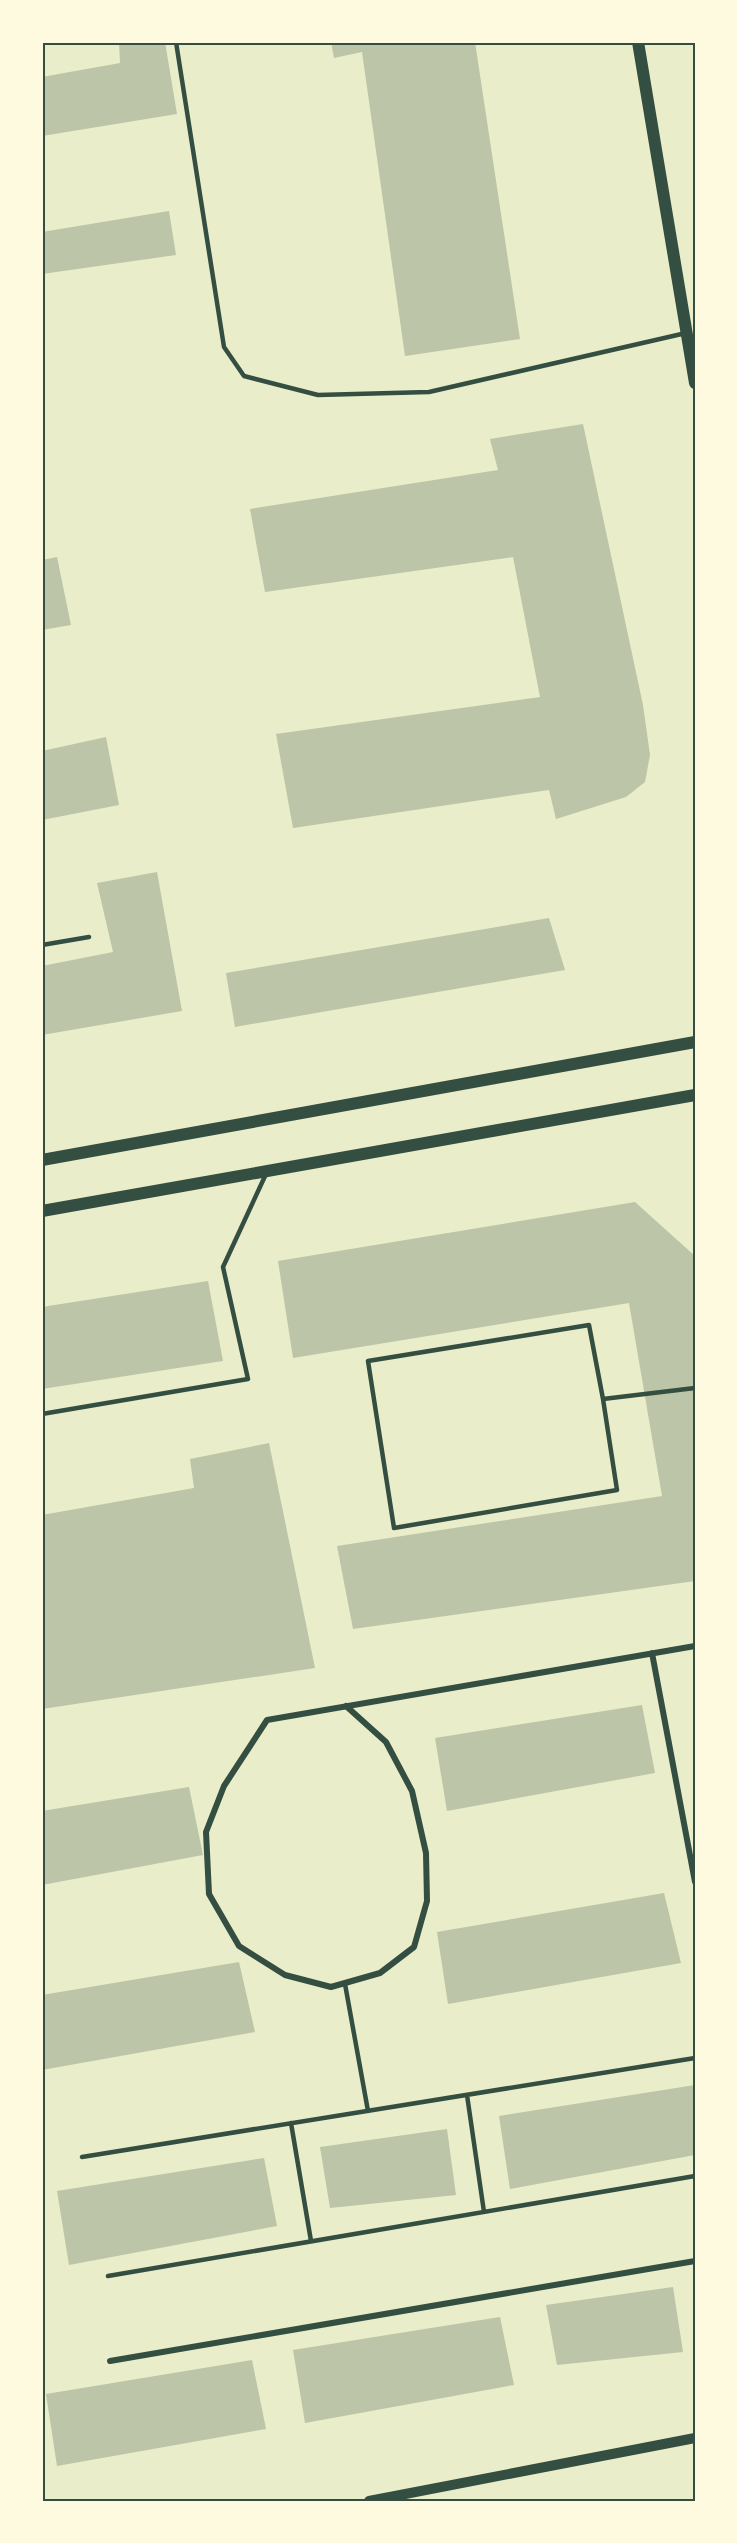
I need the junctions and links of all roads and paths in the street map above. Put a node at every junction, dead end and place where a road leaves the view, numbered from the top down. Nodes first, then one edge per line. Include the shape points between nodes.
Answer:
1 (176, 42) edge
2 (638, 42) edge
3 (687, 332) junction
4 (695, 383) edge
5 (89, 937) dead end
6 (42, 945) edge
7 (695, 1042) edge
8 (695, 1095) edge
9 (42, 1160) edge
10 (268, 1171) junction
11 (42, 1211) edge
12 (695, 1388) edge
13 (603, 1400) junction
14 (42, 1414) edge
15 (695, 1646) edge
16 (652, 1653) junction
17 (346, 1706) junction
18 (695, 1882) edge
19 (345, 1984) junction
20 (695, 2058) edge
21 (466, 2095) junction
22 (368, 2111) junction
23 (291, 2123) junction
24 (82, 2157) dead end
25 (695, 2176) edge
26 (484, 2212) junction
27 (312, 2241) junction
28 (695, 2261) edge
29 (108, 2276) dead end
30 (110, 2361) dead end
31 (695, 2438) edge
32 (369, 2501) edge

1 - 3 lane via 224,347 244,376 318,395 429,392
2 - 3 main road
3 - 4 main road
5 - 6 lane
7 - 9 main road
8 - 10 main road
10 - 11 main road
10 - 14 lane via 223,1267 248,1379
12 - 13 lane
13 - 13 lane via 589,1325 369,1361 394,1528 617,1490
15 - 16 street
16 - 17 street
16 - 18 street
17 - 19 street via 386,1742 412,1791 426,1853 427,1900 414,1947 380,1972
17 - 19 street via 267,1720 224,1786 206,1832 209,1894 238,1946 285,1974 331,1988
19 - 22 lane
20 - 21 lane
21 - 22 lane
21 - 26 lane
22 - 23 lane
23 - 24 lane
23 - 27 lane
25 - 26 lane
26 - 27 lane
27 - 29 lane
28 - 30 street
31 - 32 street

